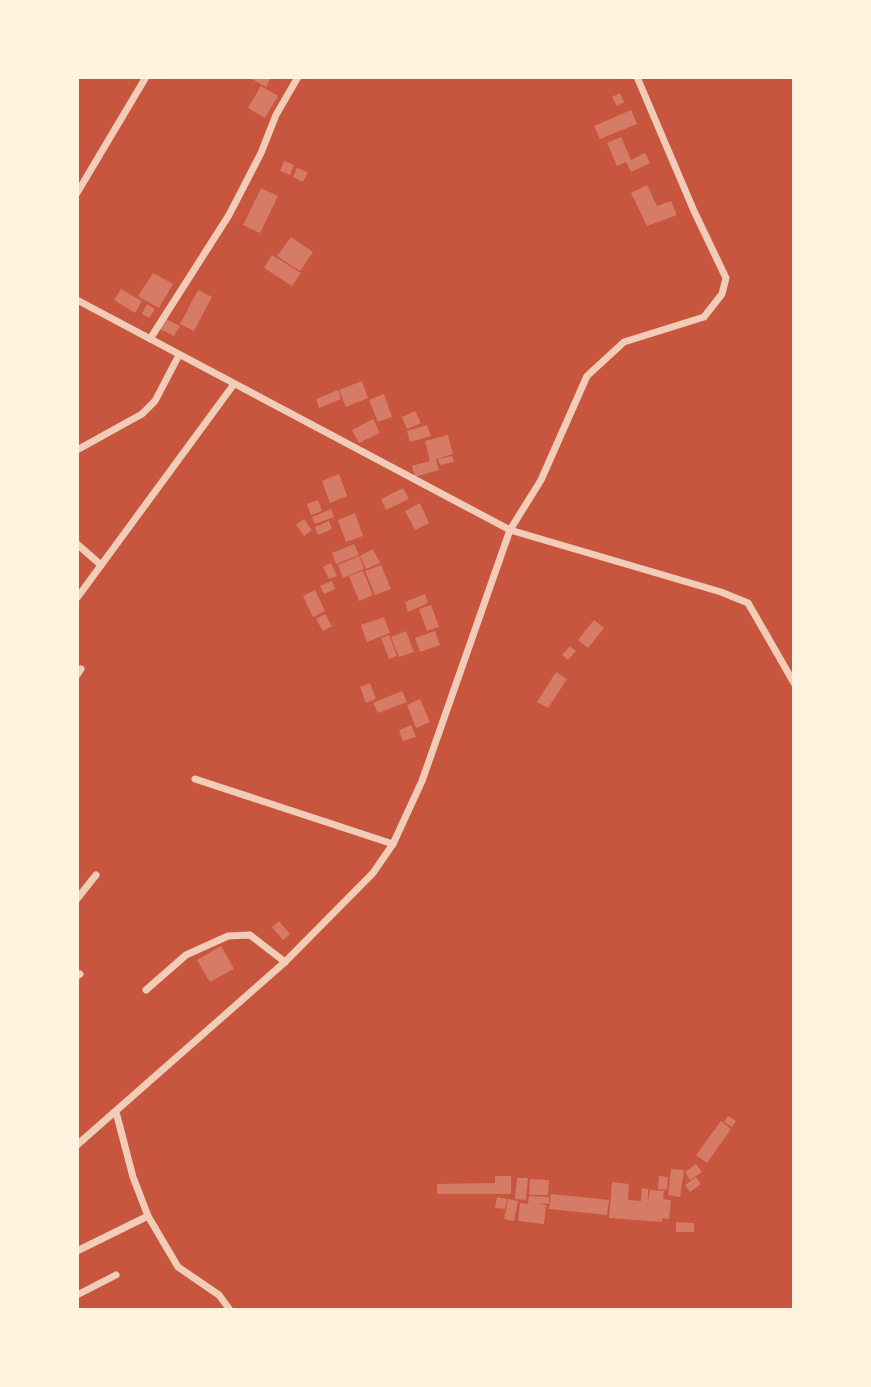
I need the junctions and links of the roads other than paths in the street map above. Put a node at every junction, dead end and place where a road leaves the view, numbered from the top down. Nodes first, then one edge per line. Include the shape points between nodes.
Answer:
1 (146, 77) edge
2 (298, 77) edge
3 (637, 77) edge
4 (77, 193) edge
5 (77, 300) edge
6 (150, 339) junction
7 (179, 355) junction
8 (234, 384) junction
9 (77, 450) edge
10 (510, 530) junction
11 (77, 544) edge
12 (102, 565) junction
13 (77, 598) edge
14 (794, 683) edge
15 (195, 779) dead end
16 (393, 844) junction
17 (96, 874) dead end
18 (77, 899) edge
19 (285, 962) junction
20 (146, 990) dead end
21 (116, 1112) junction
22 (77, 1144) edge
23 (148, 1216) junction
24 (77, 1251) edge
25 (116, 1275) dead end
26 (77, 1294) edge
27 (230, 1310) edge

1 - 4 street
2 - 6 street via 229,215
3 - 10 street via 726,278 722,294 704,317 624,342 587,376 541,480
5 - 6 street
6 - 7 street
7 - 8 street
7 - 9 street via 155,401 142,414
8 - 10 street
8 - 12 street
10 - 14 street via 748,603
10 - 16 street via 422,781
11 - 12 street
12 - 13 street
15 - 16 street
16 - 19 street via 373,873
17 - 18 street
19 - 20 street via 250,935 228,936 186,955
19 - 21 street
21 - 22 street
21 - 23 street
23 - 24 street
23 - 27 street via 178,1267 219,1295
25 - 26 street

